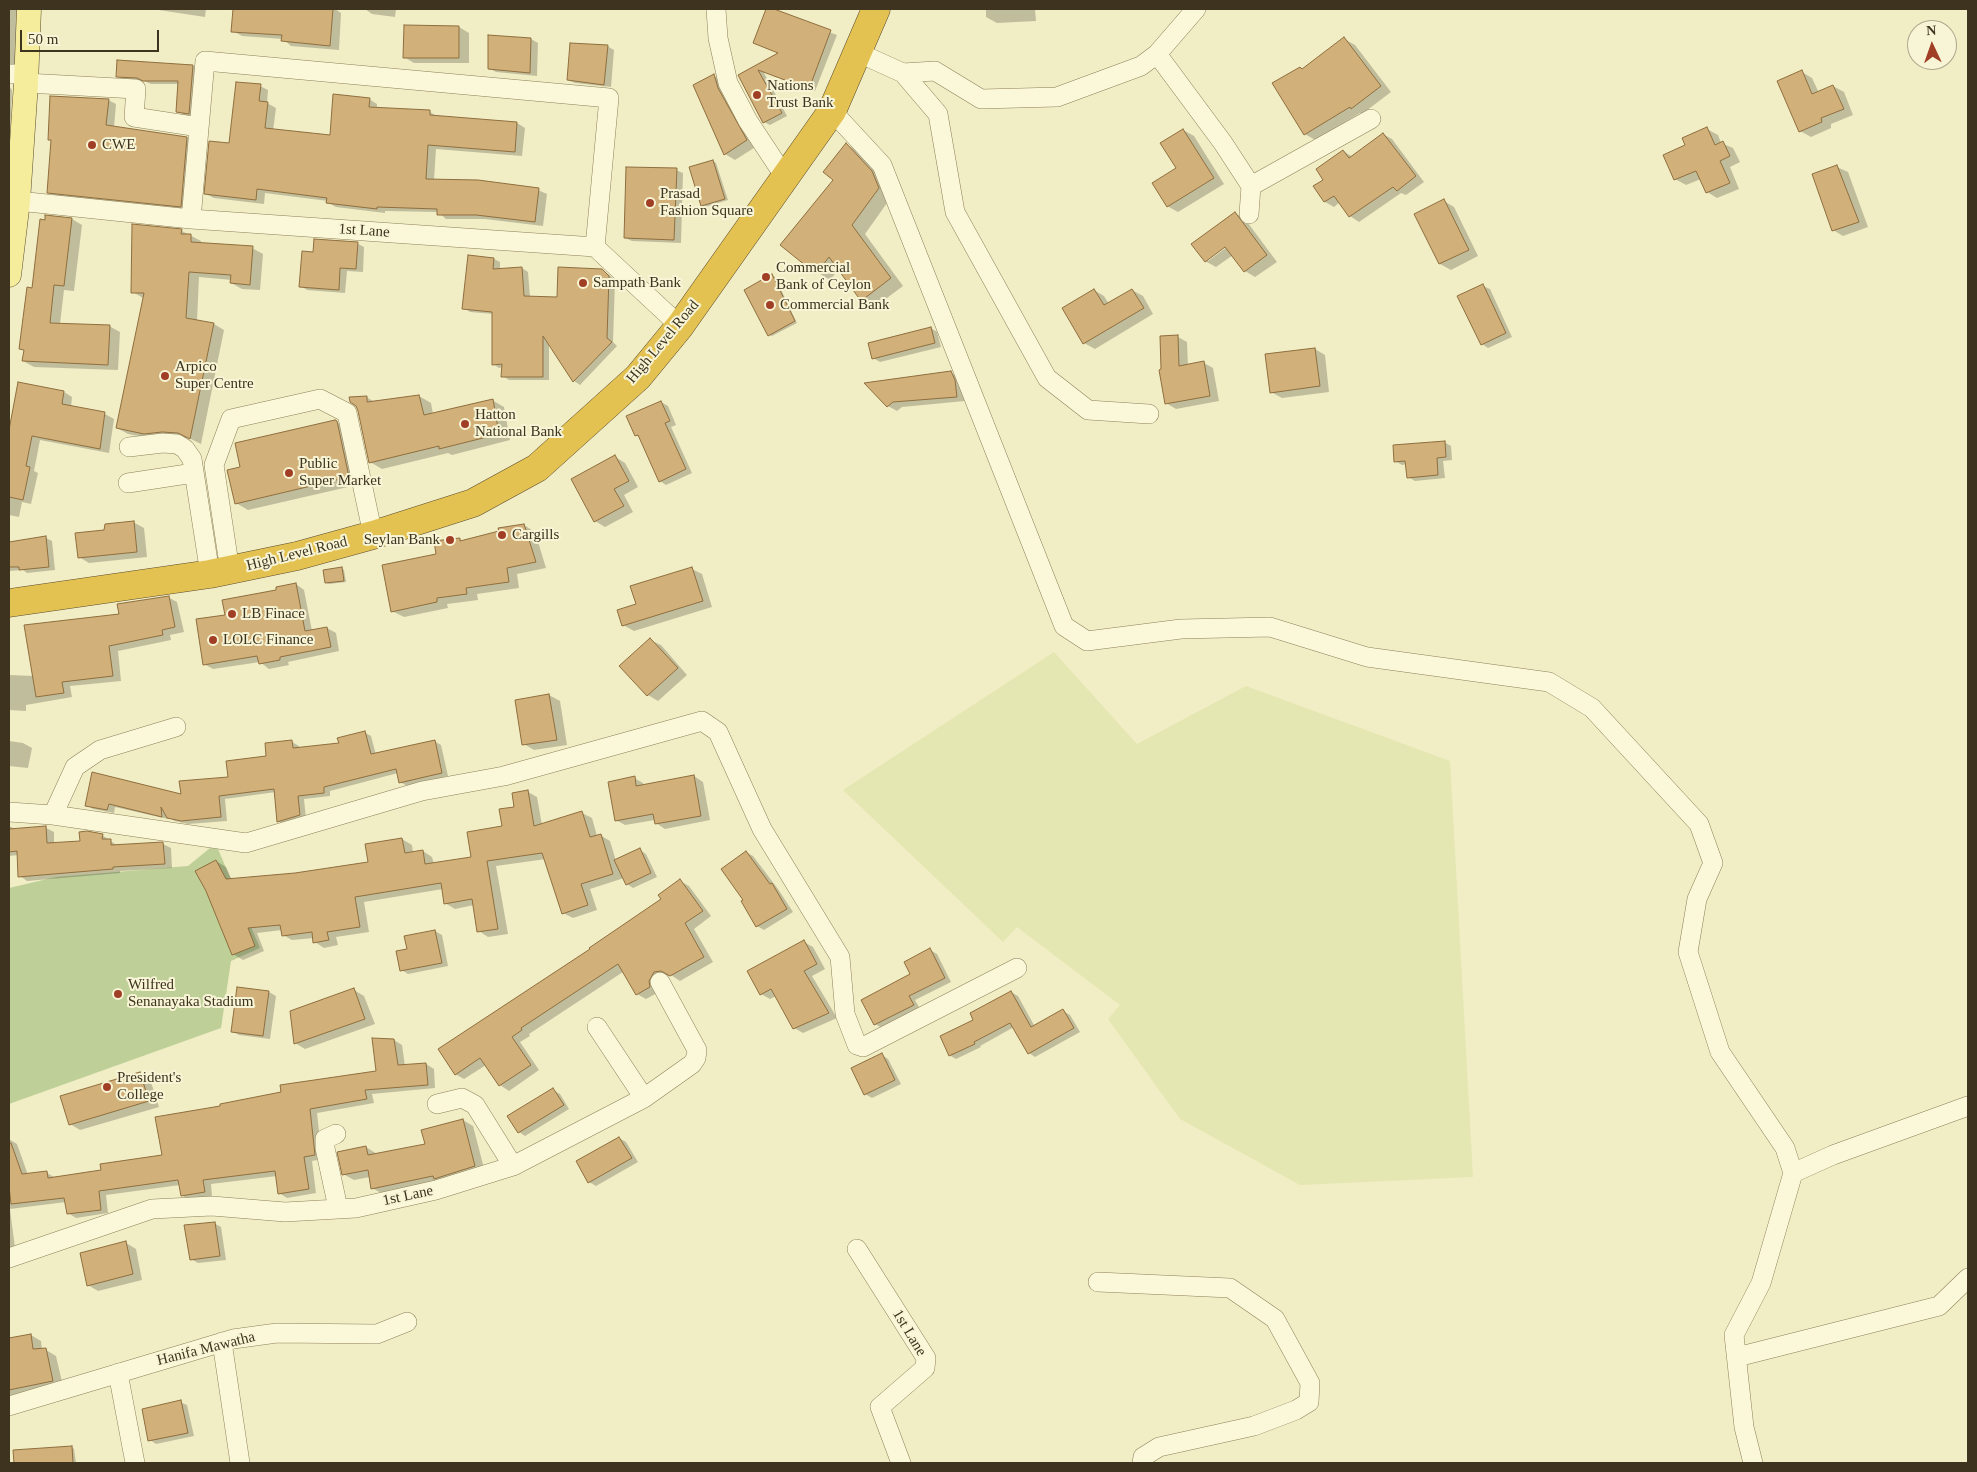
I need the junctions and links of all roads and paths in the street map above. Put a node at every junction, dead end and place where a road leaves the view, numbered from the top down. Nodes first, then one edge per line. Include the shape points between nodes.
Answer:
1 (29, 9) edge
2 (716, 9) edge
3 (876, 9) edge
4 (1196, 9) edge
5 (859, 53) junction
6 (1157, 54) junction
7 (903, 73) junction
8 (20, 77) edge
9 (832, 110) junction
10 (1371, 119) dead end
11 (199, 127) junction
12 (15, 172) edge
13 (785, 177) junction
14 (1252, 186) junction
15 (18, 201) junction
16 (1249, 214) dead end
17 (191, 219) junction
18 (595, 247) junction
19 (9, 274) edge
20 (680, 326) junction
21 (1149, 414) dead end
22 (129, 447) dead end
23 (194, 473) junction
24 (128, 483) dead end
25 (373, 535) junction
26 (220, 572) junction
27 (9, 602) edge
28 (176, 727) dead end
29 (9, 812) edge
30 (52, 815) junction
31 (1016, 968) dead end
32 (660, 982) dead end
33 (597, 1027) dead end
34 (644, 1098) junction
35 (437, 1104) dead end
36 (1968, 1106) edge
37 (336, 1134) dead end
38 (513, 1166) junction
39 (1793, 1173) junction
40 (338, 1208) junction
41 (857, 1249) dead end
42 (9, 1258) edge
43 (1968, 1278) edge
44 (1098, 1282) dead end
45 (408, 1322) dead end
46 (222, 1342) junction
47 (1737, 1357) junction
48 (118, 1373) junction
49 (9, 1406) edge
50 (135, 1463) edge
51 (240, 1463) edge
52 (901, 1463) edge
53 (1142, 1463) edge
54 (1753, 1463) edge

1 - 8 main road
2 - 13 street via 718,38 728,83 748,121
3 - 5 highway, High Level Road
4 - 6 street
5 - 7 street
5 - 9 highway, High Level Road
6 - 7 street via 1141,66 1057,97 981,99 936,70
6 - 14 street
7 - 21 street via 938,114 955,212 1047,378 1088,410
8 - 11 street via 136,89 134,117
8 - 12 main road
9 - 13 highway, High Level Road
9 - 39 street via 882,165 1064,626 1087,641 1181,629 1270,627 1368,657 1549,682 1592,708 1699,824 1713,863 1697,899 1688,952 1720,1052 1785,1148
10 - 14 street
11 - 17 street
11 - 18 street via 205,61 608,98
12 - 15 main road
13 - 20 highway, High Level Road
14 - 16 street
15 - 17 street, 1st Lane
15 - 19 main road
17 - 18 street, 1st Lane
18 - 20 street
20 - 25 highway, High Level Road via 638,377 537,468 473,503
22 - 23 street via 177,444 192,459
23 - 24 street
23 - 26 street
25 - 26 highway, High Level Road via 298,556
25 - 26 street via 347,413 320,400 231,419 214,465
26 - 27 highway, High Level Road
28 - 30 street via 94,754 75,768
29 - 30 street
30 - 31 street via 246,843 422,791 504,776 702,721 718,732 762,829 840,957 845,1014 857,1045 863,1047
32 - 34 street, 1st Lane via 697,1050 696,1058
33 - 34 street
34 - 38 street, 1st Lane
35 - 38 street via 462,1098 475,1105
36 - 39 street via 1833,1155
37 - 40 street via 325,1139 325,1148
38 - 40 street, 1st Lane via 436,1190 356,1208
39 - 47 street via 1761,1283 1734,1335
40 - 42 street, 1st Lane via 285,1212 212,1206 152,1209
41 - 52 street, 1st Lane via 926,1358 925,1368 880,1407
43 - 47 street via 1939,1306
44 - 53 street via 1230,1288 1275,1319 1310,1383 1309,1402 1296,1410 1254,1426 1159,1447 1143,1457
45 - 46 street, Hanifa Mawatha via 377,1334 277,1333
46 - 48 street, Hanifa Mawatha
46 - 51 street
47 - 54 street via 1744,1427
48 - 49 street, Hanifa Mawatha
48 - 50 street

